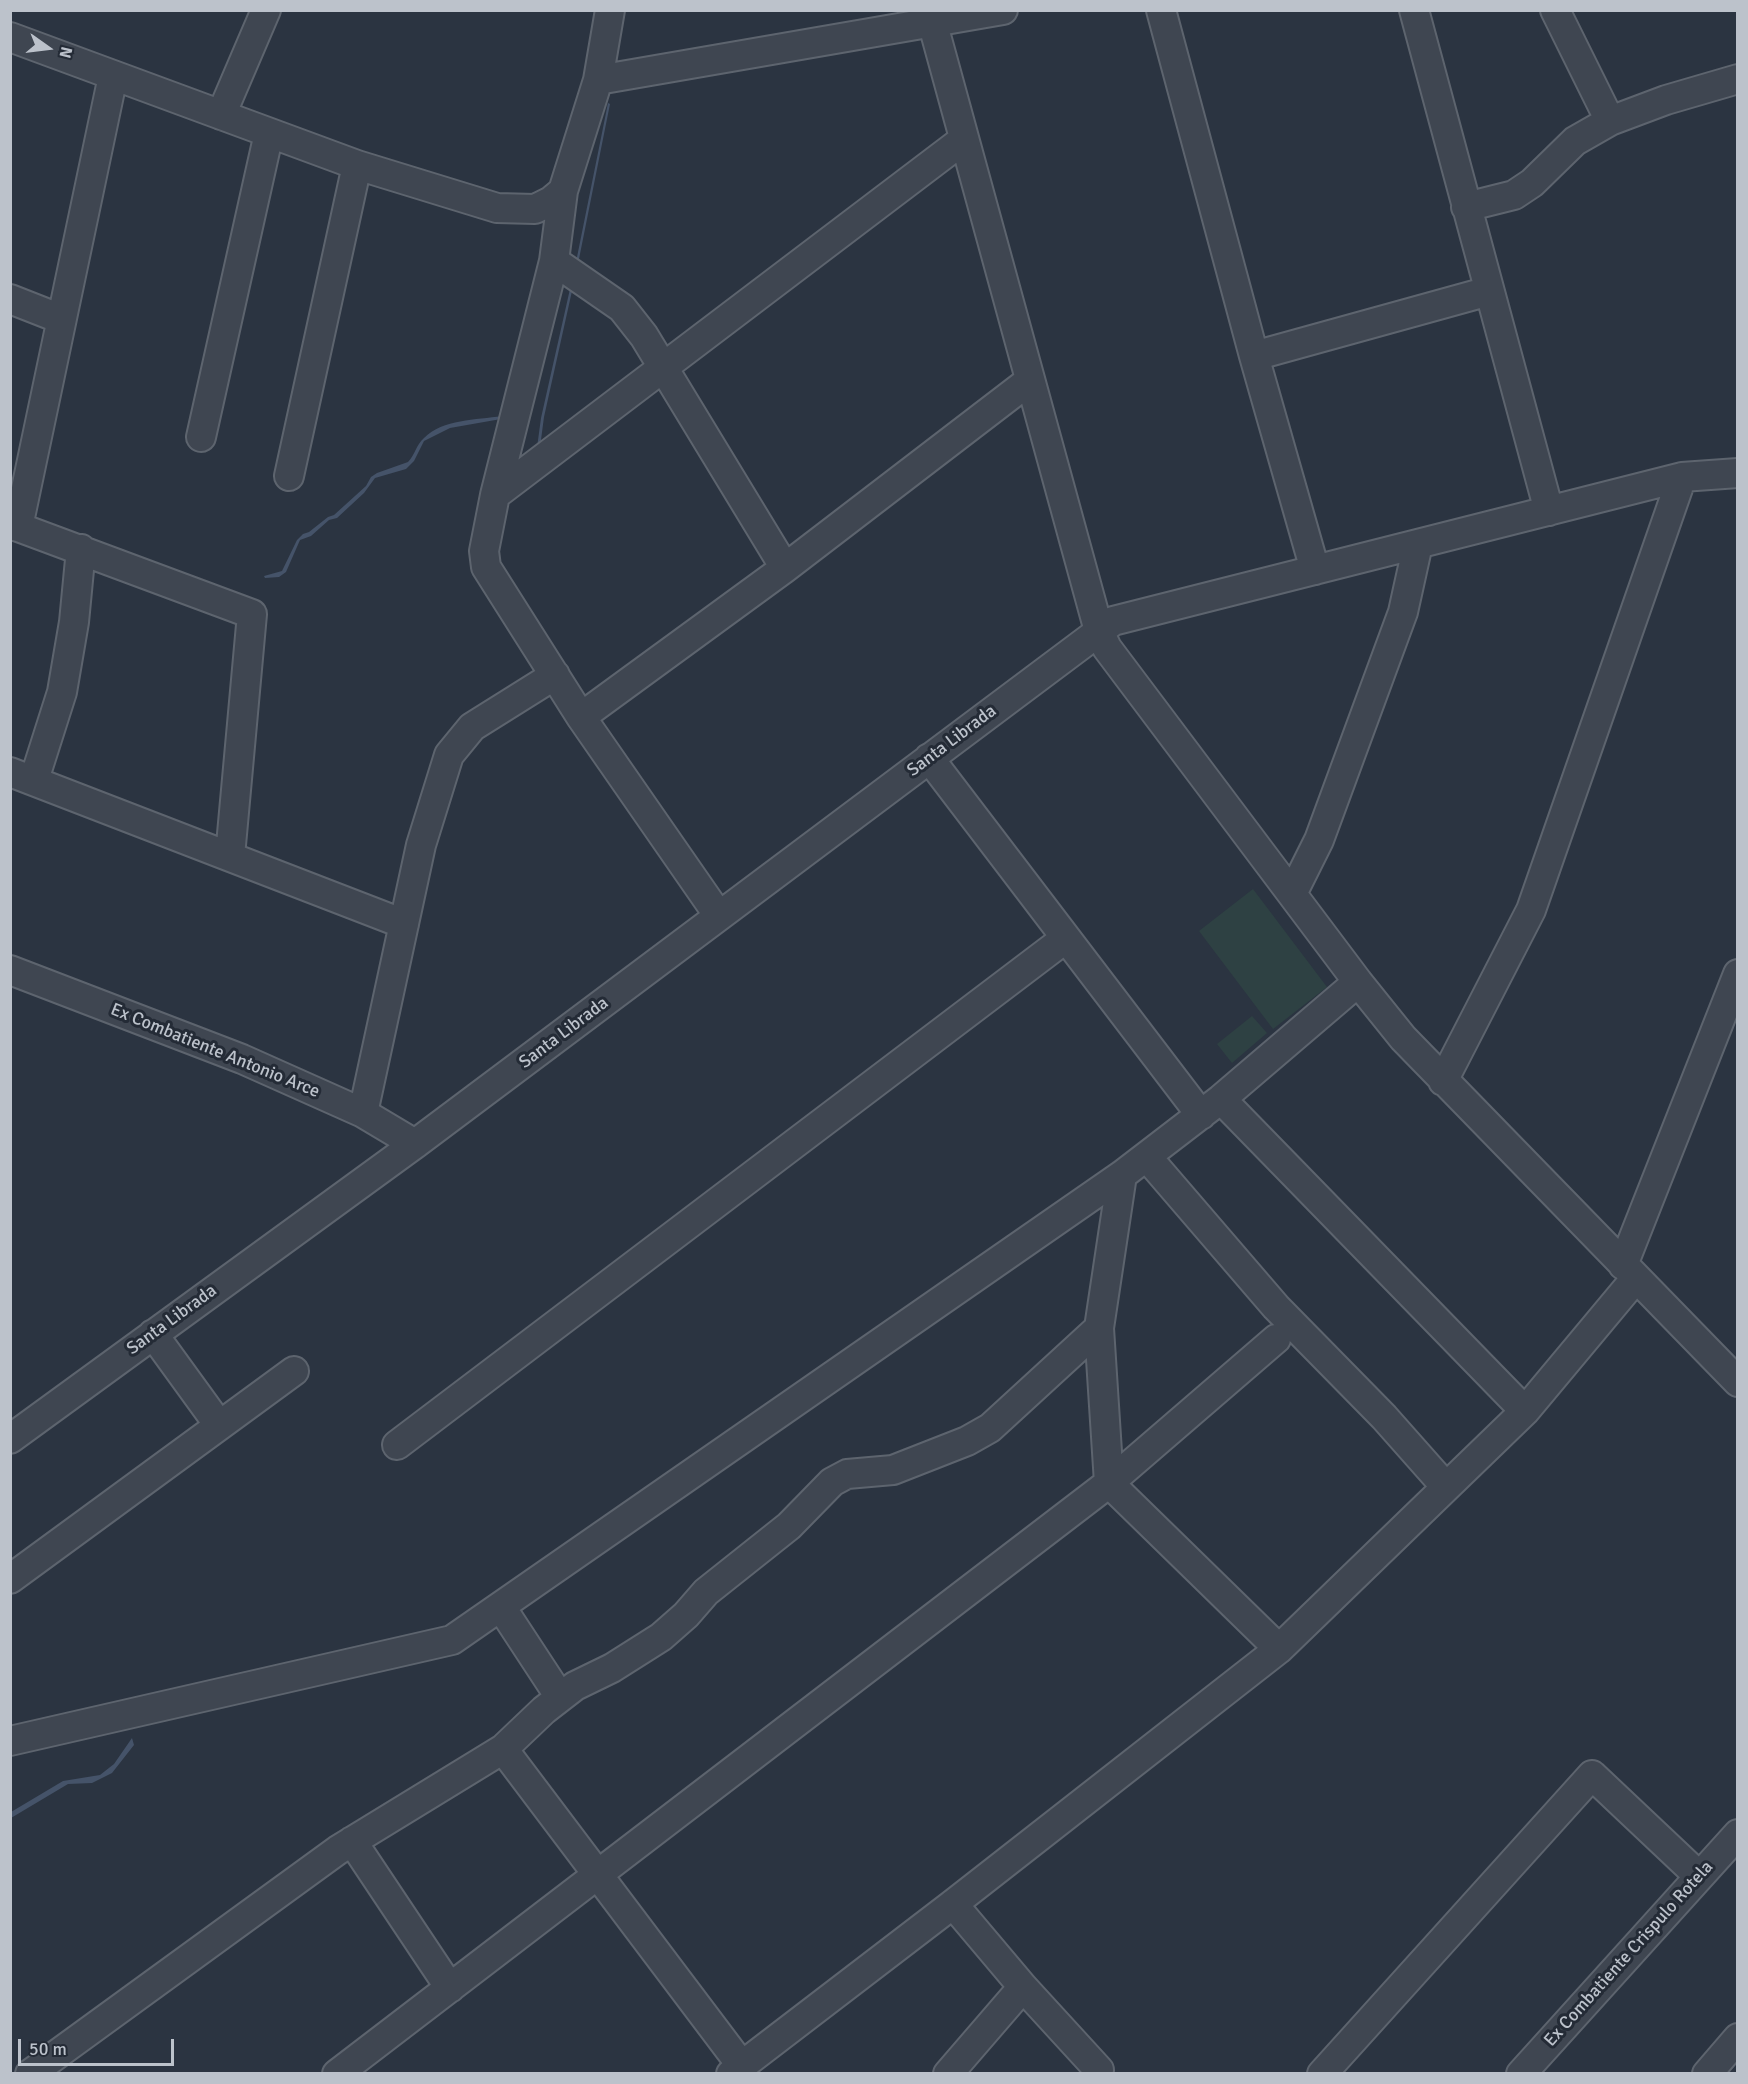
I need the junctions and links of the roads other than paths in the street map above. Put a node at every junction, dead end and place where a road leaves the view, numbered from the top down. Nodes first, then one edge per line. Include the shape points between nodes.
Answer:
1 (266, 10) edge
2 (610, 10) edge
3 (1002, 10) edge
4 (1161, 10) edge
5 (1414, 10) edge
6 (1556, 10) edge
7 (930, 17) edge
8 (10, 37) edge
9 (112, 76) junction
10 (1737, 79) edge
11 (598, 80) junction
12 (221, 115) junction
13 (1610, 121) junction
14 (269, 133) junction
15 (963, 140) junction
16 (357, 165) junction
17 (563, 190) junction
18 (1466, 207) junction
19 (554, 261) junction
20 (1489, 291) junction
21 (10, 299) edge
22 (61, 319) junction
23 (1254, 356) junction
24 (663, 368) junction
25 (1029, 381) junction
26 (201, 436) dead end
27 (1737, 473) edge
28 (289, 476) dead end
29 (1682, 477) junction
30 (495, 495) junction
31 (1549, 511) junction
32 (14, 525) edge
33 (1418, 544) junction
34 (81, 549) junction
35 (785, 568) junction
36 (1316, 570) junction
37 (1106, 626) junction
38 (555, 675) junction
39 (581, 717) junction
40 (929, 758) junction
41 (22, 776) edge
42 (230, 856) junction
43 (1292, 894) junction
44 (719, 916) junction
45 (404, 924) junction
46 (1066, 938) junction
47 (10, 970) edge
48 (1737, 974) edge
49 (1358, 982) junction
50 (1443, 1081) junction
51 (1211, 1107) junction
52 (363, 1113) junction
53 (415, 1144) junction
54 (1147, 1157) junction
55 (1122, 1175) junction
56 (1629, 1272) junction
57 (1099, 1328) junction
58 (153, 1334) junction
59 (1276, 1339) dead end
60 (294, 1371) dead end
61 (1737, 1382) edge
62 (1525, 1410) junction
63 (219, 1425) junction
64 (10, 1439) edge
65 (397, 1445) dead end
66 (1108, 1483) junction
67 (1446, 1487) junction
68 (10, 1580) edge
69 (501, 1607) junction
70 (1279, 1649) junction
71 (560, 1697) junction
72 (10, 1741) edge
73 (503, 1749) junction
74 (1737, 1834) edge
75 (352, 1841) junction
76 (598, 1875) junction
77 (1699, 1876) junction
78 (953, 1904) junction
79 (1023, 1987) junction
80 (450, 1988) junction
81 (1737, 2038) edge
82 (736, 2069) edge
83 (1099, 2070) dead end
84 (30, 2073) edge
85 (337, 2073) edge
86 (948, 2073) edge
87 (1322, 2073) edge
88 (1521, 2073) edge
89 (1707, 2073) edge

1 - 12 street
2 - 11 street
3 - 7 street
4 - 23 street
5 - 18 street
6 - 13 street
7 - 11 street
7 - 15 street
8 - 9 street
9 - 12 street
9 - 22 street
10 - 13 street
11 - 17 street
12 - 14 street
13 - 18 street via 1575,141 1514,195
14 - 16 street
14 - 26 street
15 - 24 street
15 - 25 street
16 - 17 street via 497,208 535,209
16 - 28 street
17 - 19 street
18 - 20 street
19 - 24 street via 622,308
19 - 30 street
20 - 23 street
20 - 31 street
21 - 22 street
22 - 32 street
23 - 36 street
24 - 30 street
24 - 35 street
25 - 35 street
25 - 37 street
27 - 29 street
29 - 31 street
29 - 50 street via 1531,910
30 - 38 street via 484,550 486,567
31 - 33 street
32 - 34 street
33 - 36 street
33 - 43 street via 1403,612 1319,840
34 - 41 street via 62,692
34 - 42 street via 252,614
35 - 39 street
36 - 37 street
37 - 40 street, Santa Librada
37 - 43 street via 1107,648
38 - 39 street
38 - 45 street via 472,727 449,755 421,845
39 - 44 street
40 - 44 street, Santa Librada
40 - 46 street
41 - 42 street
42 - 45 street
43 - 49 street
44 - 53 street, Santa Librada
45 - 52 street
46 - 51 street
46 - 65 street
47 - 52 street, Ex Combatiente Antonio Arce via 242,1059
48 - 56 street
49 - 50 street
49 - 51 street
50 - 56 street
51 - 54 street
51 - 62 street
52 - 53 street, Ex Combatiente Antonio Arce
53 - 58 street, Santa Librada
54 - 55 street
54 - 67 street via 1276,1306
55 - 57 street
55 - 69 street
56 - 61 street
56 - 62 street
57 - 66 street
57 - 71 street via 990,1428 893,1470 847,1474 832,1482 789,1526 706,1592 674,1627
58 - 63 street
58 - 64 street, Santa Librada
59 - 66 street
60 - 63 street
62 - 67 street
63 - 68 street
66 - 70 street
66 - 76 street
67 - 70 street
69 - 71 street
69 - 72 street via 452,1640
70 - 78 street
71 - 73 street
73 - 75 street
73 - 76 street
74 - 77 street, Ex Combatiente Crispulo Rotela
75 - 80 street
75 - 84 street
76 - 80 street
76 - 82 street
77 - 87 street via 1592,1775
77 - 88 street, Ex Combatiente Crispulo Rotela
78 - 79 street
78 - 82 street
79 - 83 street
79 - 86 street
80 - 85 street
81 - 89 street

